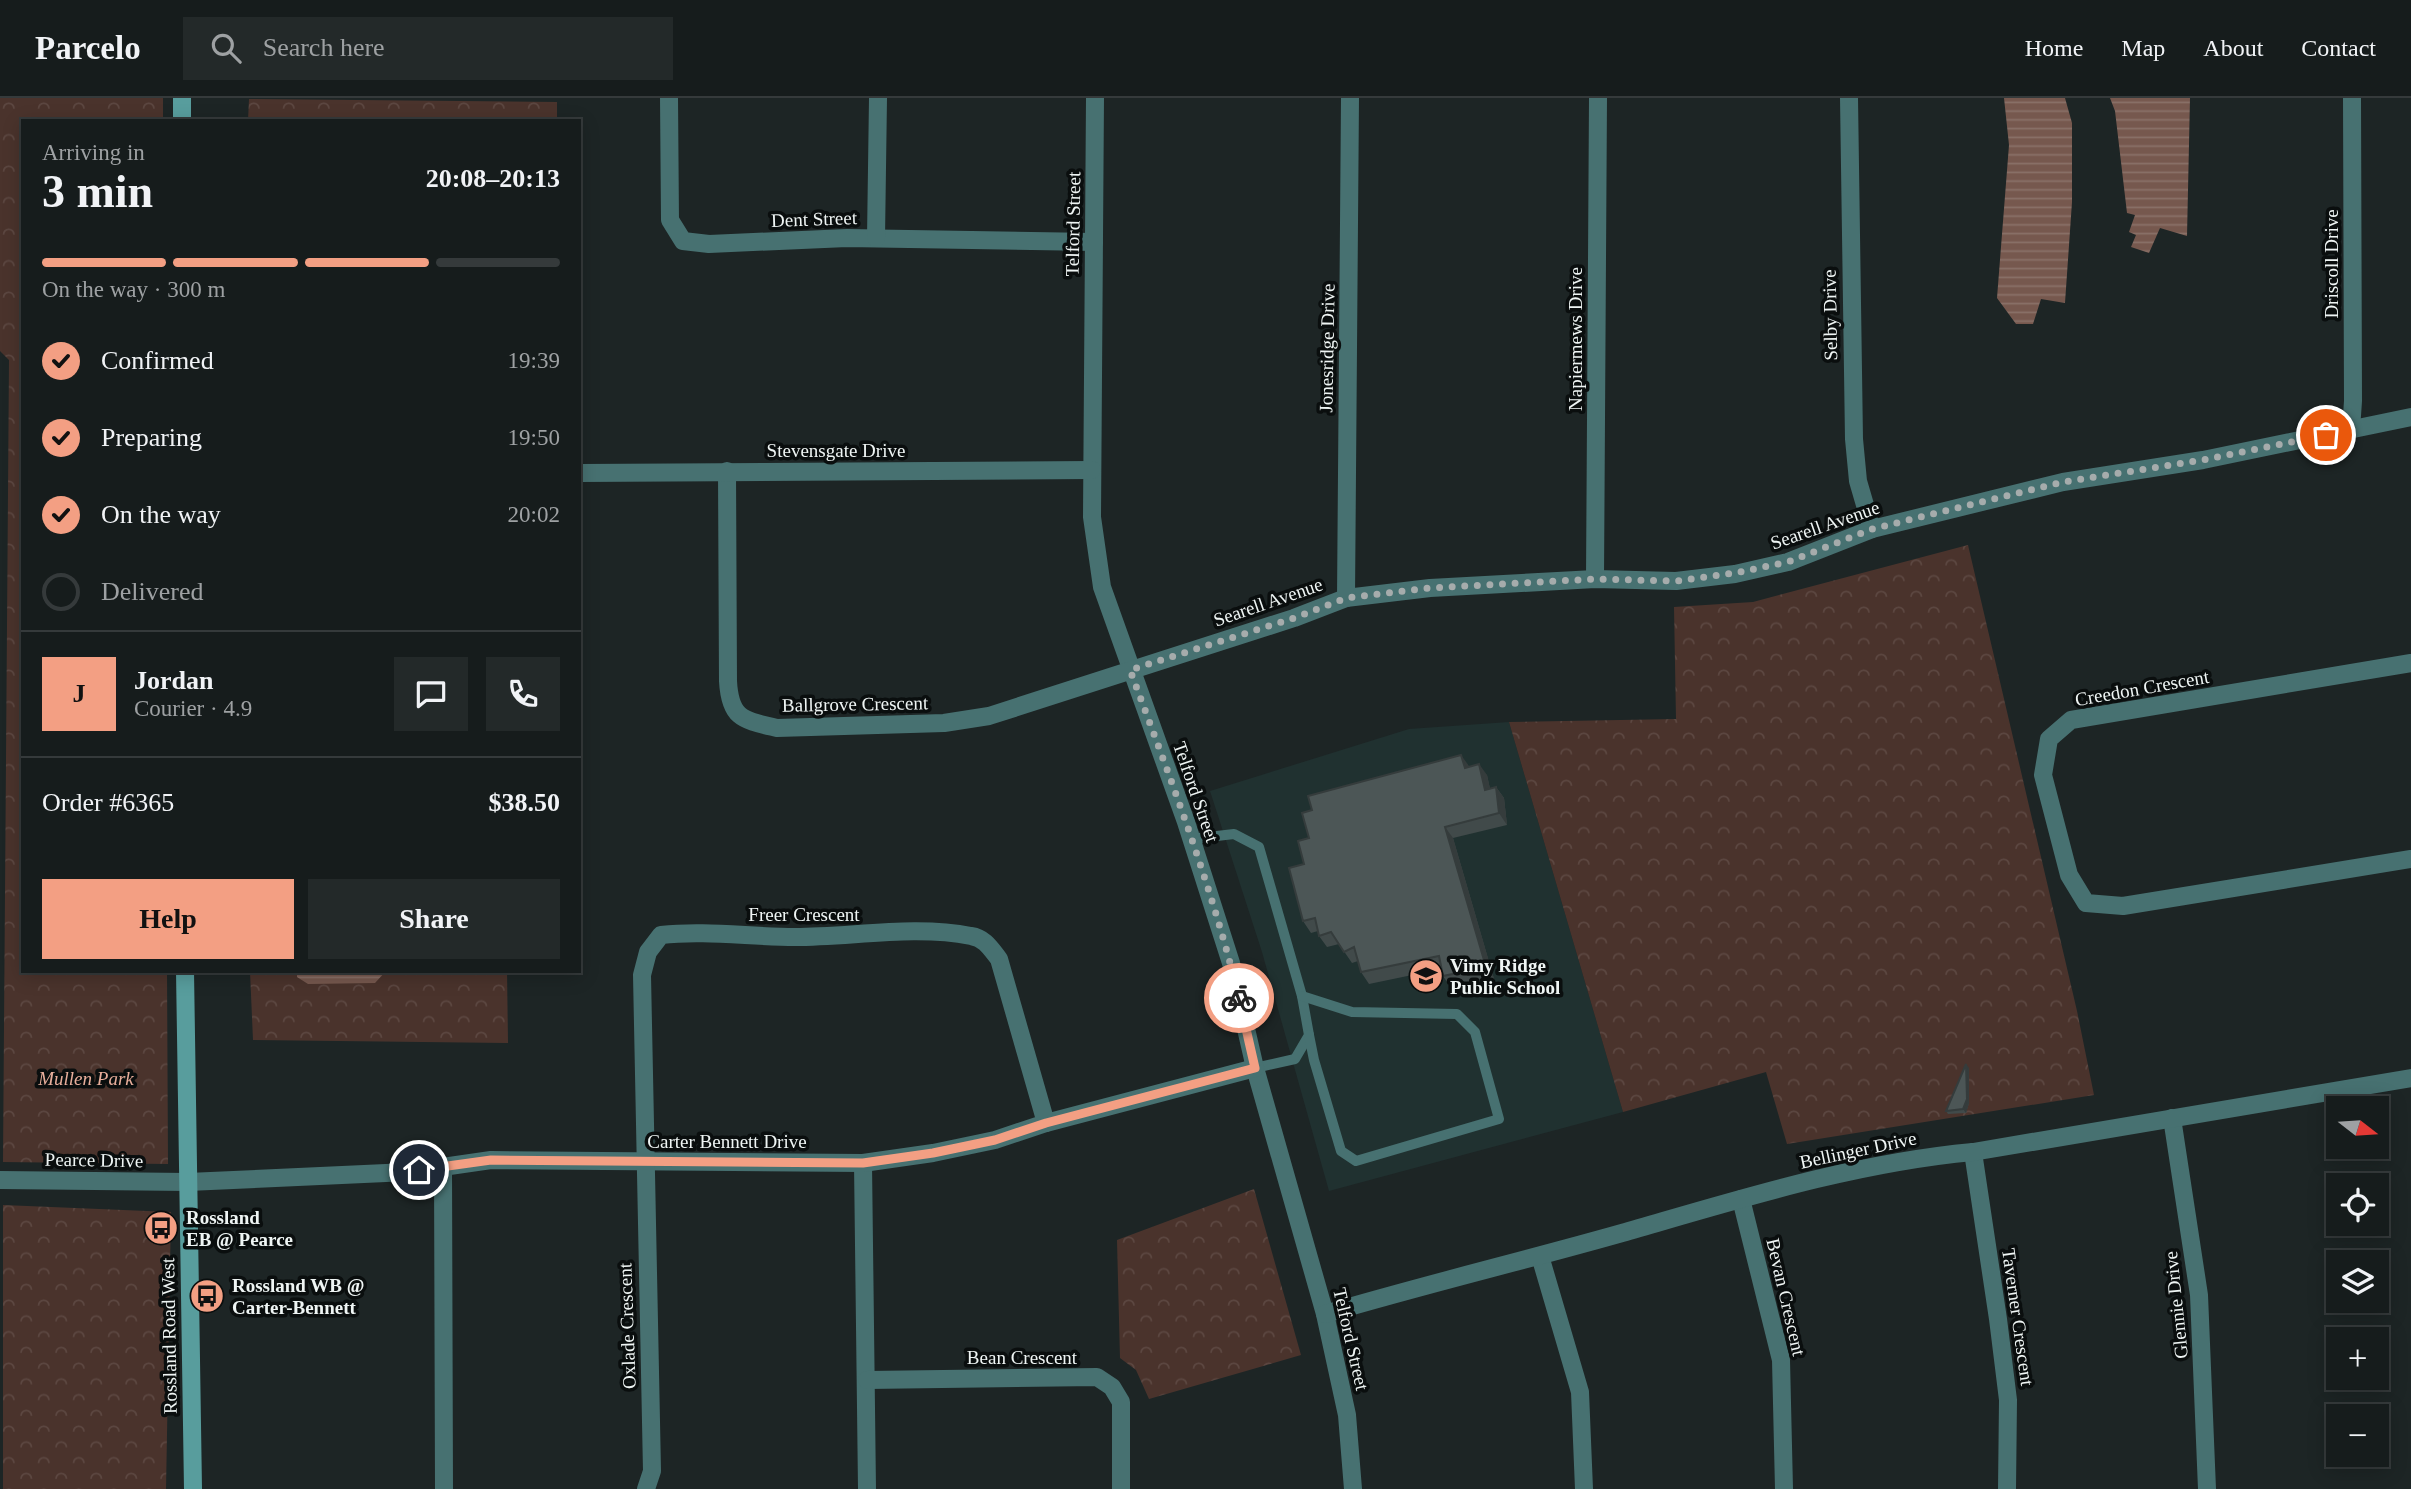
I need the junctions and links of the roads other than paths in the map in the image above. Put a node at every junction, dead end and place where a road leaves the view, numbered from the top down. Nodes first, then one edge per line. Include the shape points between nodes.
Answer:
1 (182, 98) edge
2 (669, 98) edge
3 (878, 98) edge
4 (1095, 98) edge
5 (1350, 98) edge
6 (1598, 98) edge
7 (1849, 98) edge
8 (2352, 98) edge
9 (182, 119) edge
10 (876, 238) junction
11 (1094, 242) junction
12 (2411, 417) edge
13 (2351, 430) junction
14 (1092, 470) junction
15 (727, 471) junction
16 (581, 473) edge
17 (1872, 529) junction
18 (1595, 579) junction
19 (1346, 598) junction
20 (2411, 663) edge
21 (1130, 670) junction
22 (1191, 839) junction
23 (2411, 859) edge
24 (186, 973) edge
25 (1302, 996) junction
26 (1309, 1035) junction
27 (1255, 1068) junction
28 (2411, 1078) edge
29 (2172, 1118) junction
30 (1046, 1123) junction
31 (1973, 1152) junction
32 (644, 1162) junction
33 (863, 1163) junction
34 (443, 1166) junction
35 (0, 1180) edge
36 (188, 1182) junction
37 (1741, 1199) junction
38 (1540, 1256) junction
39 (1325, 1314) junction
40 (867, 1380) junction
41 (193, 1489) edge
42 (444, 1489) edge
43 (646, 1489) edge
44 (867, 1489) edge
45 (1121, 1489) edge
46 (1353, 1489) edge
47 (1584, 1489) edge
48 (1784, 1489) edge
49 (2007, 1489) edge
50 (2207, 1489) edge

1 - 9 main road
2 - 10 street, Dent Street via 670,220 683,242
3 - 10 street
4 - 11 street, Telford Street
5 - 19 street, Jonesridge Drive
6 - 18 street, Napiermews Drive
7 - 17 street, Selby Drive via 1854,439 1858,481
8 - 13 street, Driscoll Drive
10 - 11 street, Dent Street
11 - 14 street, Telford Street
12 - 13 street, Searell Avenue
13 - 17 street, Searell Avenue via 2063,482
14 - 15 street, Stevensgate Drive
14 - 21 street, Telford Street via 1092,517 1102,587
15 - 16 street, Stevensgate Drive
15 - 21 street, Ballgrove Crescent via 729,702 735,712 752,722 777,728 944,723 989,716
17 - 18 street, Searell Avenue via 1788,562 1735,573 1676,581
18 - 19 street, Searell Avenue via 1430,588
19 - 21 street, Searell Avenue
20 - 23 street, Creedon Crescent via 2071,720 2049,739 2043,775 2069,875 2086,902 2123,906
21 - 22 street, Telford Street
22 - 25 lane via 1234,834 1259,847
22 - 27 street, Telford Street via 1231,963
24 - 36 main road, Rossland Road West
25 - 26 lane
25 - 26 lane via 1352,1012 1457,1014 1475,1032 1499,1119 1356,1161 1341,1151
26 - 27 lane via 1295,1059
27 - 30 street, Carter Bennett Drive
27 - 39 street, Telford Street
28 - 29 street, Bellinger Drive
29 - 31 street, Bellinger Drive
29 - 50 street, Glennie Drive via 2199,1295
30 - 32 street, Freer Crescent via 999,959 987,942 937,932 794,937 673,933 661,935 648,951 642,975
30 - 33 street, Carter Bennett Drive via 995,1140
31 - 37 street, Bellinger Drive via 1841,1174
31 - 49 street, Taverner Crescent via 2008,1400
32 - 33 street, Carter Bennett Drive
32 - 34 street, Carter Bennett Drive via 491,1160
32 - 43 street, Oxlade Crescent via 652,1471
33 - 40 street
34 - 36 street, Carter Bennett Drive via 408,1172
34 - 42 street
35 - 36 street, Pearce Drive
36 - 41 main road, Rossland Road West
37 - 38 street, Bellinger Drive
37 - 48 street, Bevan Crescent via 1781,1360
38 - 39 street, Bellinger Drive
38 - 47 street via 1580,1392
39 - 46 street, Telford Street via 1347,1415
40 - 44 street
40 - 45 street, Bean Crescent via 1097,1377 1112,1387 1121,1402

